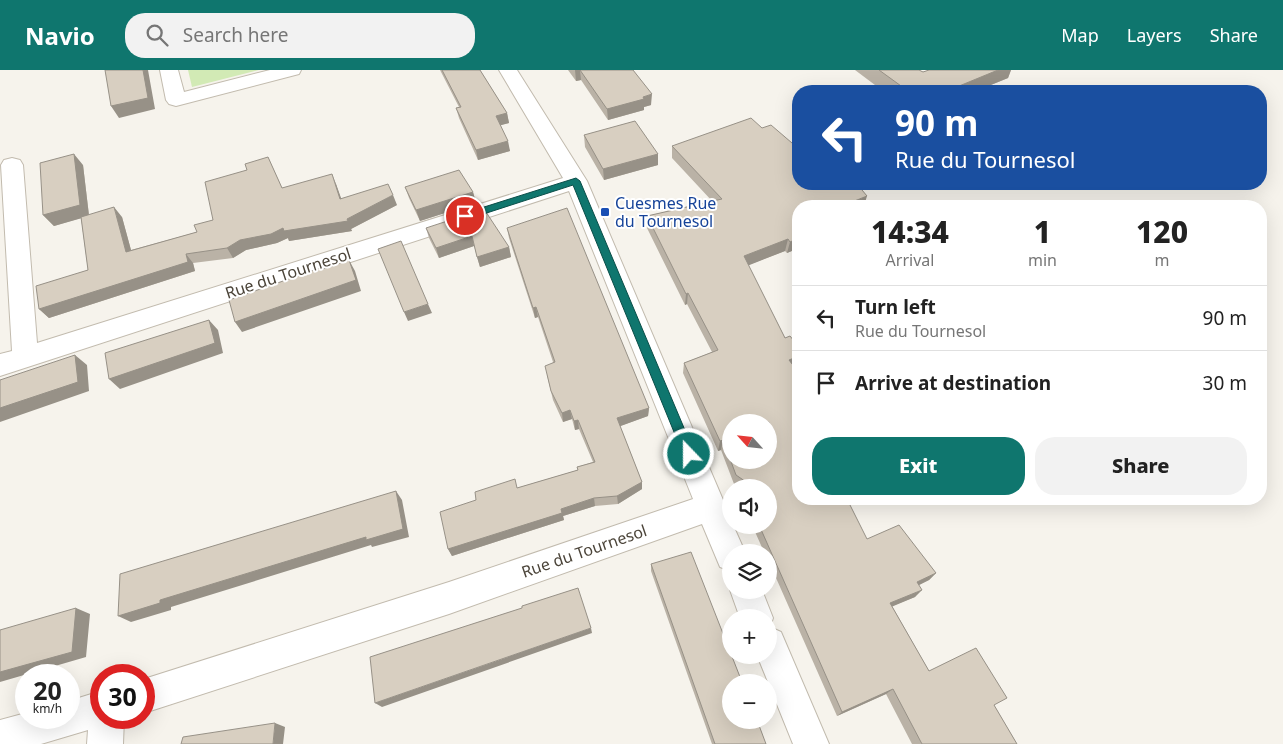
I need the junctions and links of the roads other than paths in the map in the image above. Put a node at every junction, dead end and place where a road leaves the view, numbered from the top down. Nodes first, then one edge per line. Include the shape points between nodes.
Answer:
1 (169, 70) edge
2 (292, 70) edge
3 (508, 70) edge
4 (12, 165) dead end
5 (576, 181) junction
6 (25, 356) junction
7 (0, 365) edge
8 (711, 507) junction
9 (726, 544) edge
10 (777, 663) edge
11 (155, 692) edge
12 (90, 712) edge
13 (106, 729) edge
14 (0, 738) edge
15 (105, 744) edge
16 (811, 744) edge

1 - 2 street via 176,100
3 - 5 street
4 - 6 street
5 - 6 street, Rue du Tournesol
5 - 8 street
6 - 7 street, Rue du Tournesol
8 - 9 street
8 - 11 street, Rue du Tournesol via 449,598
10 - 16 street
12 - 14 street
13 - 15 street

